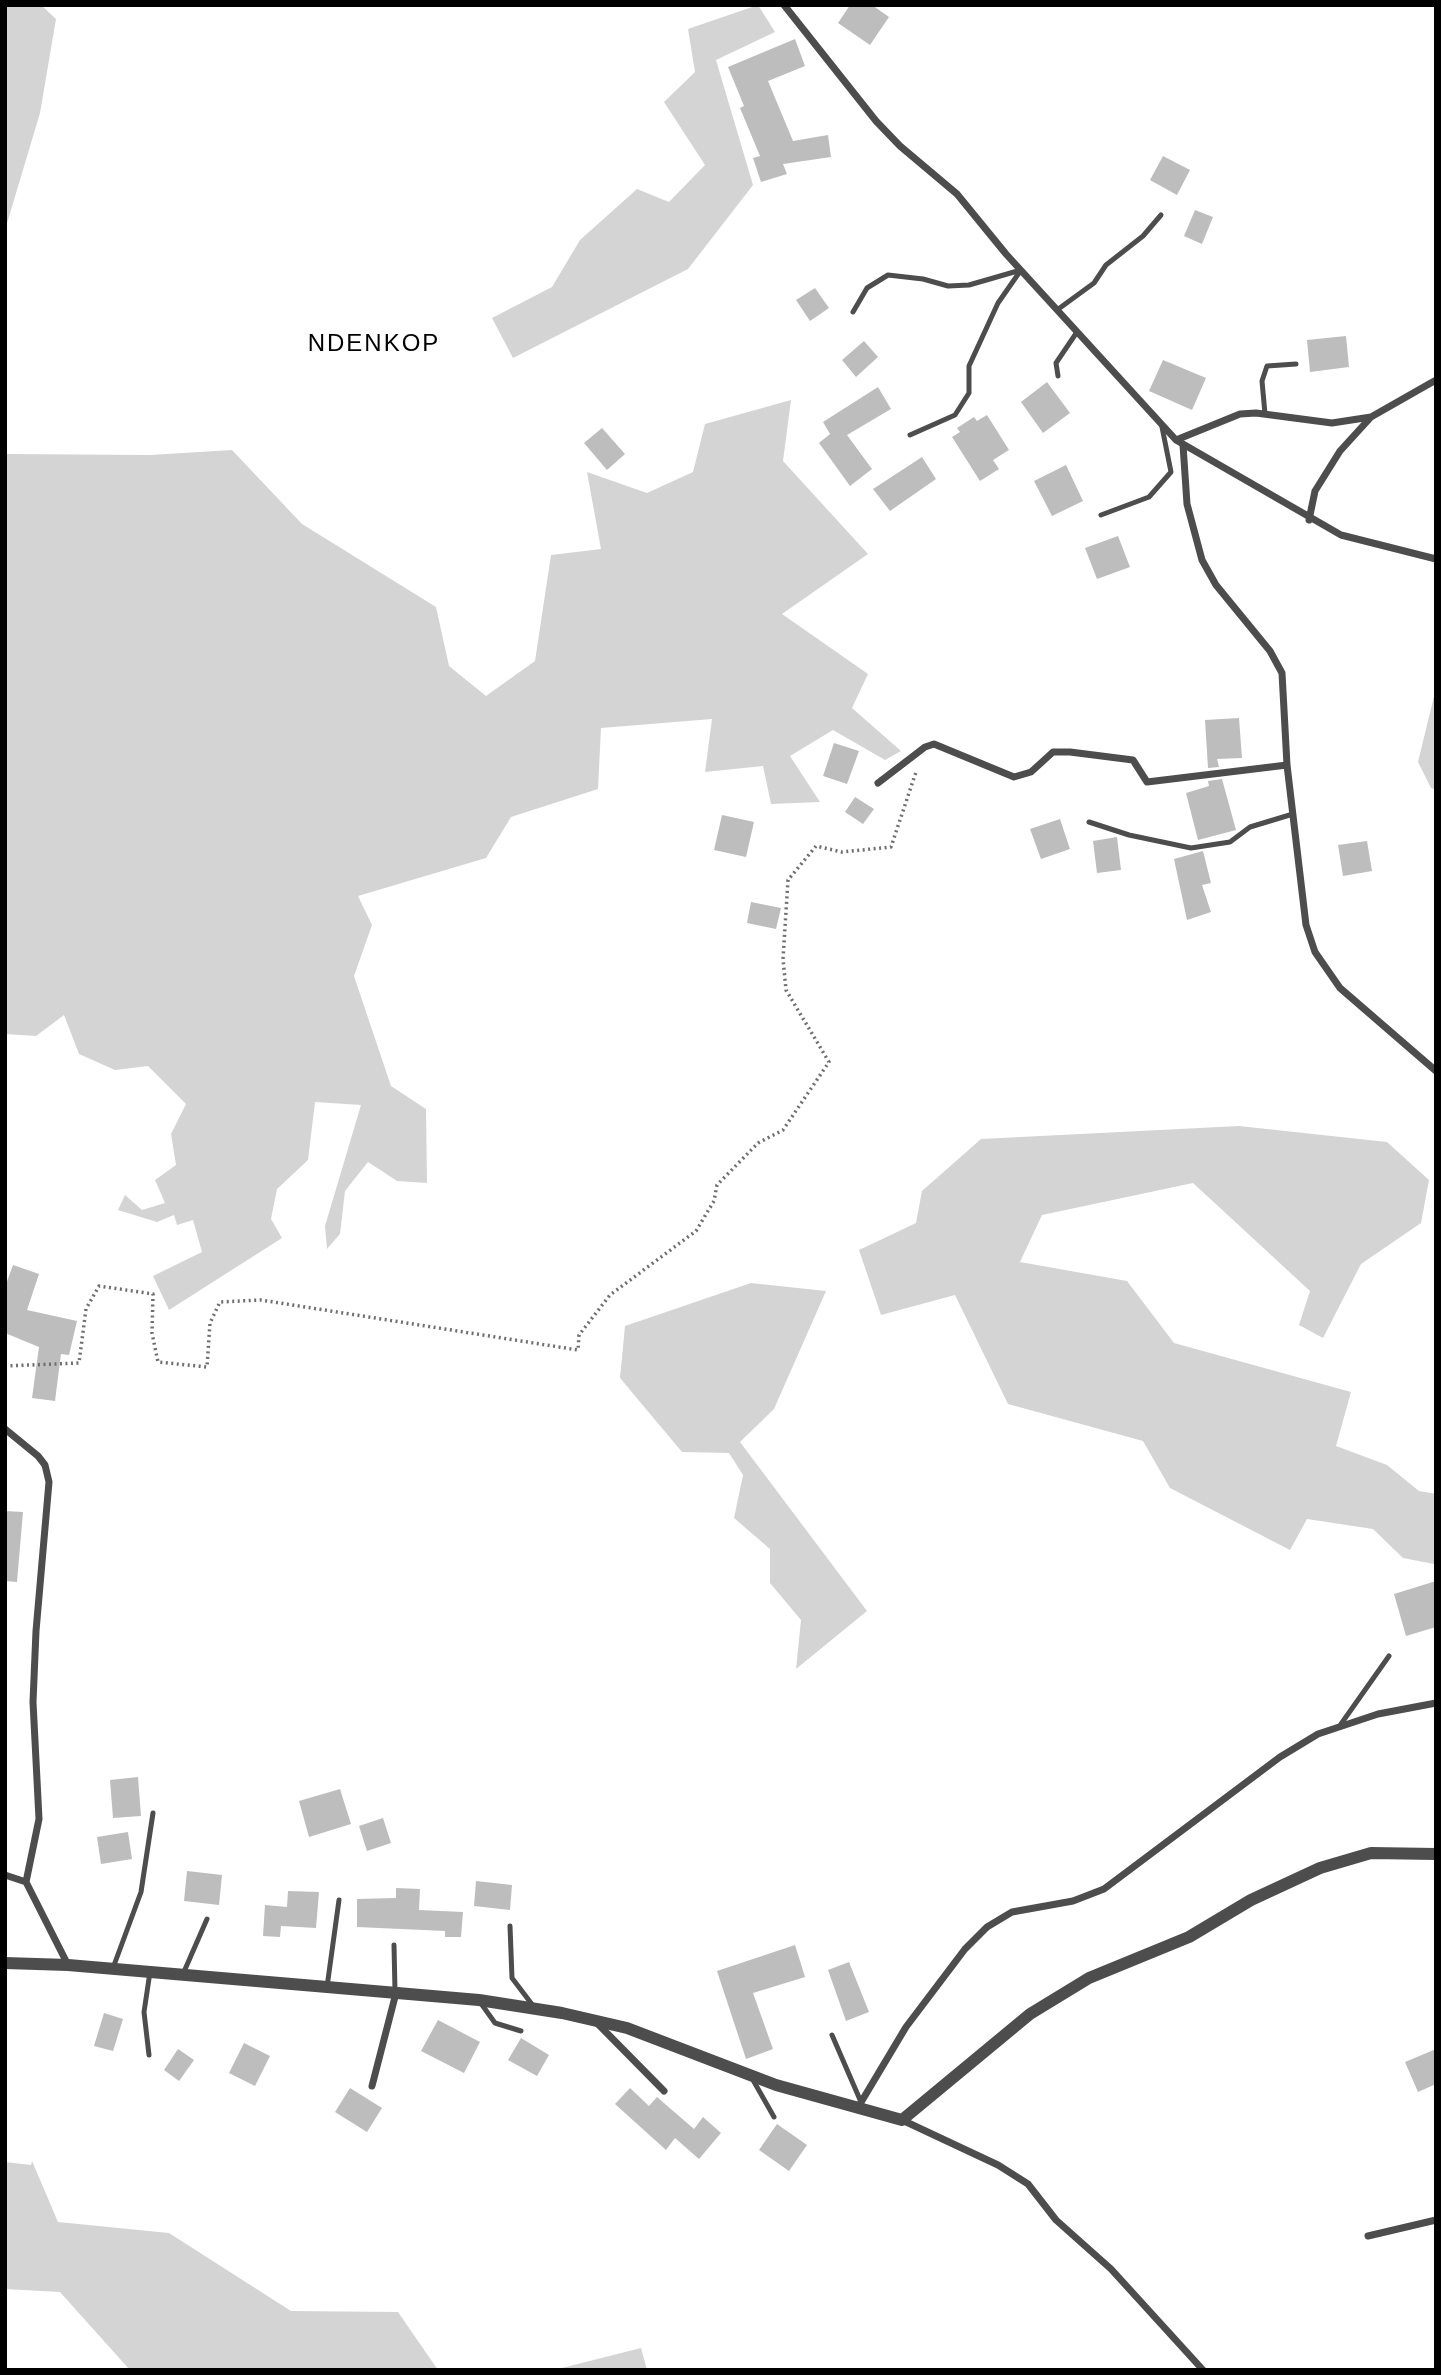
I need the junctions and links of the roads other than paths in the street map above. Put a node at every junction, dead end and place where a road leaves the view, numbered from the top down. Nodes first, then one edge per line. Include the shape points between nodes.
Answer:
1 (784, 5) edge
2 (1161, 215) dead end
3 (1021, 270) junction
4 (1057, 310) junction
5 (853, 312) dead end
6 (1077, 332) junction
7 (1296, 364) dead end
8 (1058, 376) dead end
9 (1436, 380) edge
10 (1265, 414) junction
11 (1371, 417) junction
12 (1162, 427) junction
13 (910, 435) dead end
14 (1179, 443) junction
15 (1101, 515) dead end
16 (1309, 520) junction
17 (1436, 559) edge
18 (1287, 765) junction
19 (878, 783) dead end
20 (1293, 814) junction
21 (1089, 822) dead end
22 (1436, 1071) edge
23 (5, 1429) edge
24 (1389, 1656) dead end
25 (1436, 1703) edge
26 (1341, 1724) junction
27 (153, 1813) dead end
28 (1436, 1854) edge
29 (5, 1875) edge
30 (26, 1882) junction
31 (339, 1900) dead end
32 (207, 1919) dead end
33 (510, 1926) dead end
34 (394, 1945) dead end
35 (5, 1963) edge
36 (68, 1965) junction
37 (113, 1968) junction
38 (150, 1972) junction
39 (183, 1974) junction
40 (327, 1987) junction
41 (396, 1993) junction
42 (479, 2000) junction
43 (535, 2009) junction
44 (596, 2021) junction
45 (521, 2031) dead end
46 (832, 2035) dead end
47 (149, 2055) dead end
48 (750, 2074) junction
49 (372, 2086) dead end
50 (664, 2091) dead end
51 (859, 2106) junction
52 (774, 2117) dead end
53 (902, 2120) junction
54 (1436, 2220) edge
55 (1368, 2236) dead end
56 (1203, 2370) edge

1 - 3 street via 876,121 957,194
2 - 4 lane via 1106,265 1094,283
3 - 4 street
3 - 5 lane via 969,285 948,286 888,275 867,288
3 - 13 lane via 998,303 969,366 969,393 955,415
4 - 6 street
6 - 8 lane via 1056,363
6 - 12 street
7 - 10 lane via 1267,366 1262,381
9 - 11 street
10 - 11 street via 1314,423
10 - 14 street via 1240,414
11 - 16 street via 1327,469 1315,491
12 - 14 street
12 - 15 lane via 1171,472 1149,497
14 - 16 street
14 - 18 street via 1187,504 1202,560 1282,673
16 - 17 street via 1358,541
18 - 19 street via 1147,782 1133,760 1053,752 1031,772 1014,777 934,744
18 - 20 street
20 - 21 lane via 1250,827 1230,842 1191,848
20 - 22 street via 1306,925 1315,952 1340,988
23 - 30 street via 38,1456 49,1482 33,1702 39,1819
24 - 26 lane
25 - 26 street
26 - 51 street via 1280,1757 1104,1889 1073,1901 1012,1912 987,1927 906,2027
27 - 37 lane via 141,1892
28 - 53 street via 1371,1853 1320,1868 1251,1900 1189,1937 1089,1978 1030,2014
29 - 30 street
30 - 36 street
31 - 40 lane
32 - 39 lane
33 - 43 lane via 512,1978
34 - 41 lane
35 - 36 street
36 - 37 street
37 - 38 street
38 - 39 street
38 - 47 lane via 144,2012
39 - 40 street
40 - 41 street
41 - 42 street
41 - 49 street
42 - 43 street
42 - 45 lane via 495,2023
43 - 44 street
44 - 48 street
44 - 50 street
46 - 51 lane
48 - 51 street
48 - 52 lane
51 - 53 street
53 - 56 street via 1028,2184 1056,2220 1111,2269
54 - 55 street

